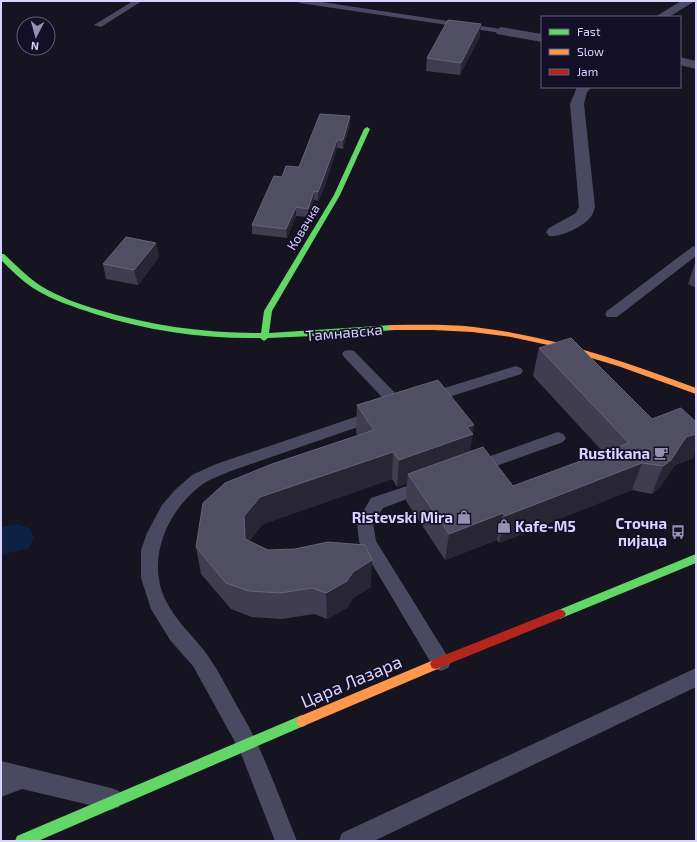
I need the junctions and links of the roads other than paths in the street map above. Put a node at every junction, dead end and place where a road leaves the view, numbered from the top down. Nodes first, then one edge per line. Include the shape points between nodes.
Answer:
1 (138, 1) edge
2 (300, 1) edge
3 (689, 1) edge
4 (663, 16) edge
5 (98, 25) dead end
6 (501, 31) joint
7 (541, 38) edge
8 (681, 61) edge
9 (696, 65) edge
10 (585, 88) edge
11 (367, 129) dead end
12 (556, 232) dead end
13 (696, 250) edge
14 (1, 256) edge
15 (612, 314) dead end
16 (264, 338) junction
17 (349, 354) dead end
18 (516, 371) dead end
19 (696, 391) edge
20 (400, 407) junction
21 (558, 438) dead end
22 (696, 558) edge
23 (441, 662) junction
24 (696, 677) edge
25 (248, 745) junction
26 (1, 772) edge
27 (22, 778) junction
28 (1, 786) edge
29 (118, 800) junction
30 (22, 841) edge
31 (286, 841) edge
32 (350, 841) edge

1 - 5 lane
2 - 6 lane
3 - 4 street
6 - 7 street
8 - 9 street
10 - 12 street via 581,91 577,104 587,207 583,216
11 - 16 street, Ковачка via 334,201 268,311
13 - 15 lane
14 - 16 street, Тамнавска via 26,279 59,298 93,312 140,326 178,333 220,338
16 - 19 street, Тамнавска via 396,328 449,327 490,330 572,346
17 - 20 lane
18 - 20 lane
20 - 25 lane via 222,468 198,479 180,495 155,533 150,550 150,578 157,603 177,634 200,660
21 - 23 lane via 377,503 365,522 368,542
22 - 23 street, Цара Лазара
23 - 25 street, Цара Лазара
24 - 32 lane
25 - 29 street, Цара Лазара
25 - 31 lane
26 - 27 lane
27 - 28 lane
27 - 29 lane
29 - 30 street, Цара Лазара

